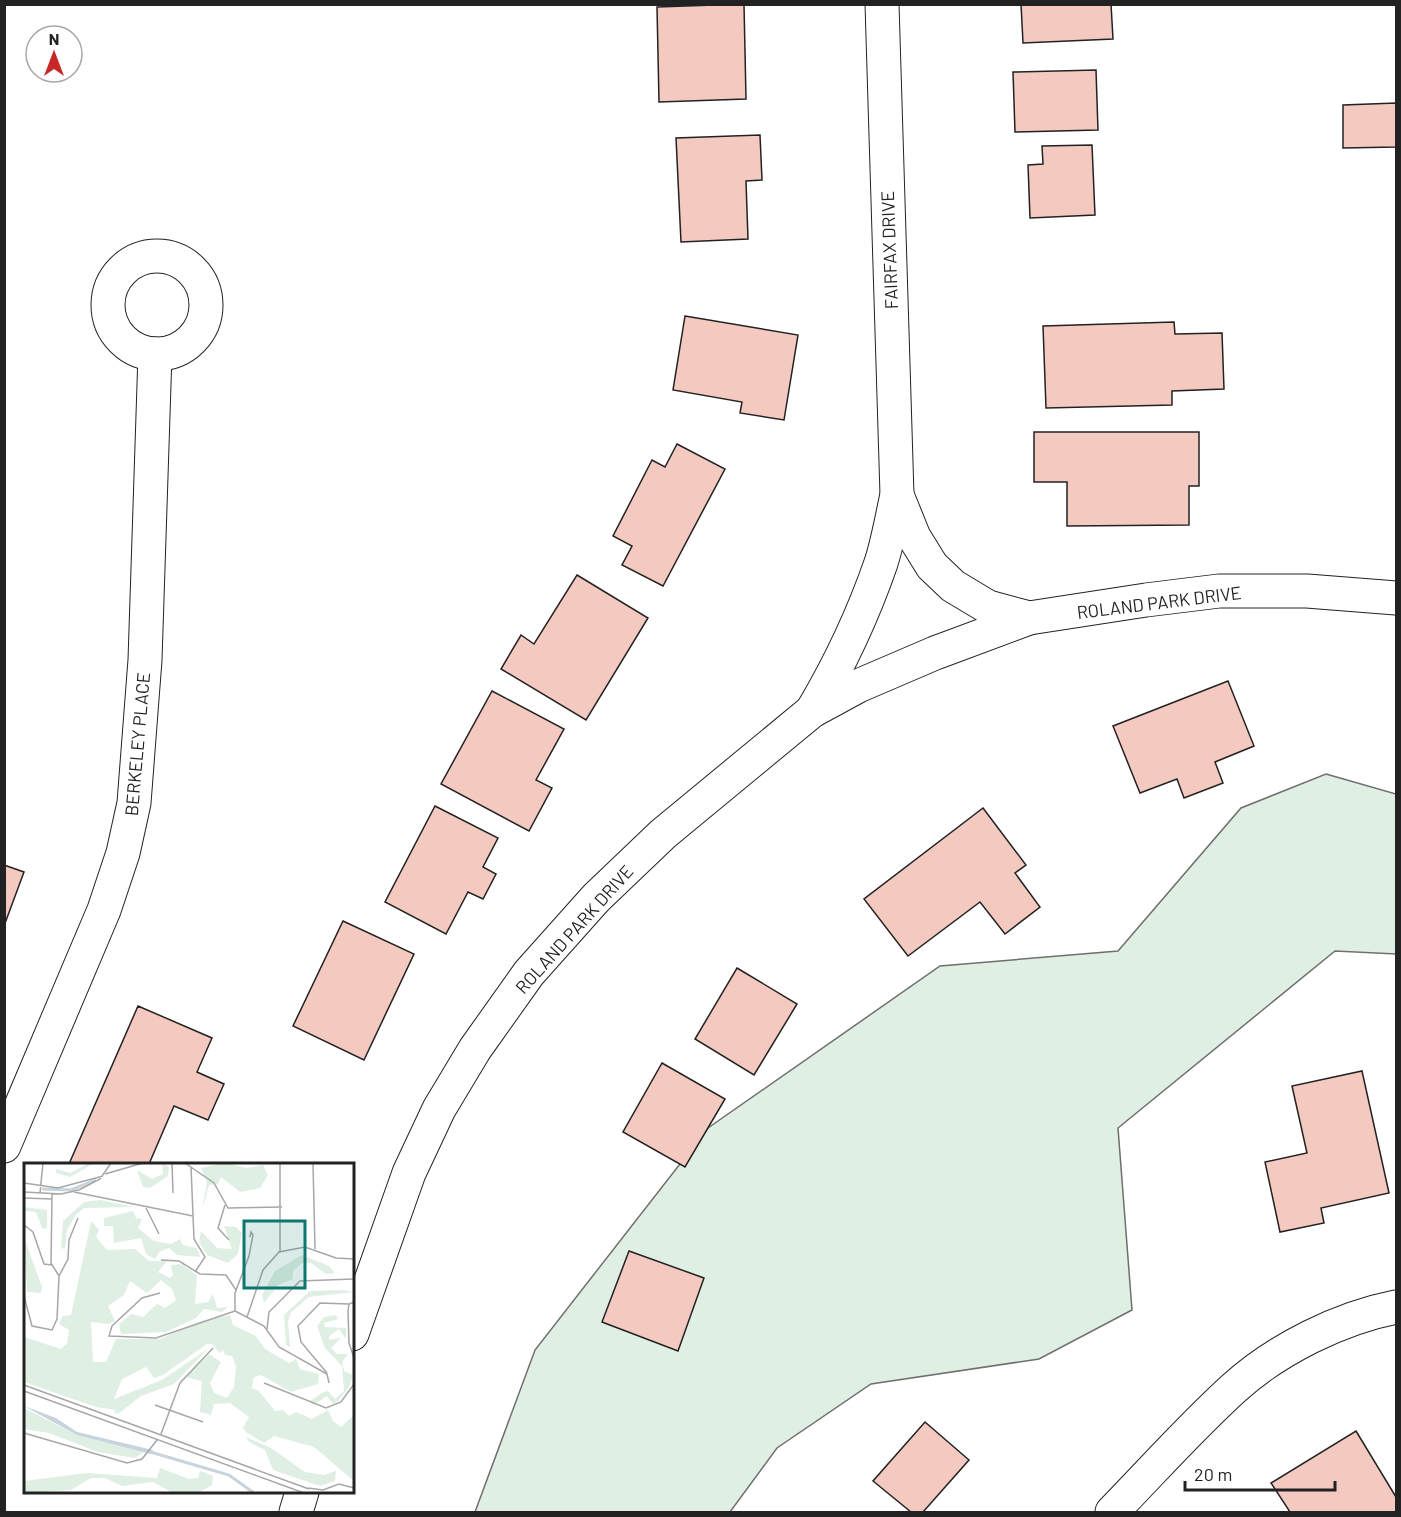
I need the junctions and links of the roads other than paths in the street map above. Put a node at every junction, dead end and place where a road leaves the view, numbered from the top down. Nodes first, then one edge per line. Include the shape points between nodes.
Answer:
1 (882, 4) edge
2 (155, 354) dead end
3 (897, 495) junction
4 (1396, 598) edge
5 (1029, 618) junction
6 (812, 711) junction
7 (4, 1146) edge
8 (1396, 1307) edge
9 (354, 1328) edge
10 (301, 1493) edge
11 (296, 1512) edge
12 (1112, 1512) edge

1 - 3 street, FAIRFAX DRIVE
2 - 7 street, BERKELEY PLACE via 145,660 134,803 104,910
3 - 5 street, ROLAND PARK DRIVE via 914,537 932,566 953,586 988,607
3 - 6 street, ROLAND PARK DRIVE via 881,561 861,616
4 - 5 street, ROLAND PARK DRIVE via 1306,591 1220,591
5 - 6 street, ROLAND PARK DRIVE via 858,686
6 - 9 street, ROLAND PARK DRIVE via 663,834 597,898 529,973 475,1049 439,1110 409,1173
8 - 12 street via 1326,1329 1235,1387
10 - 11 street

